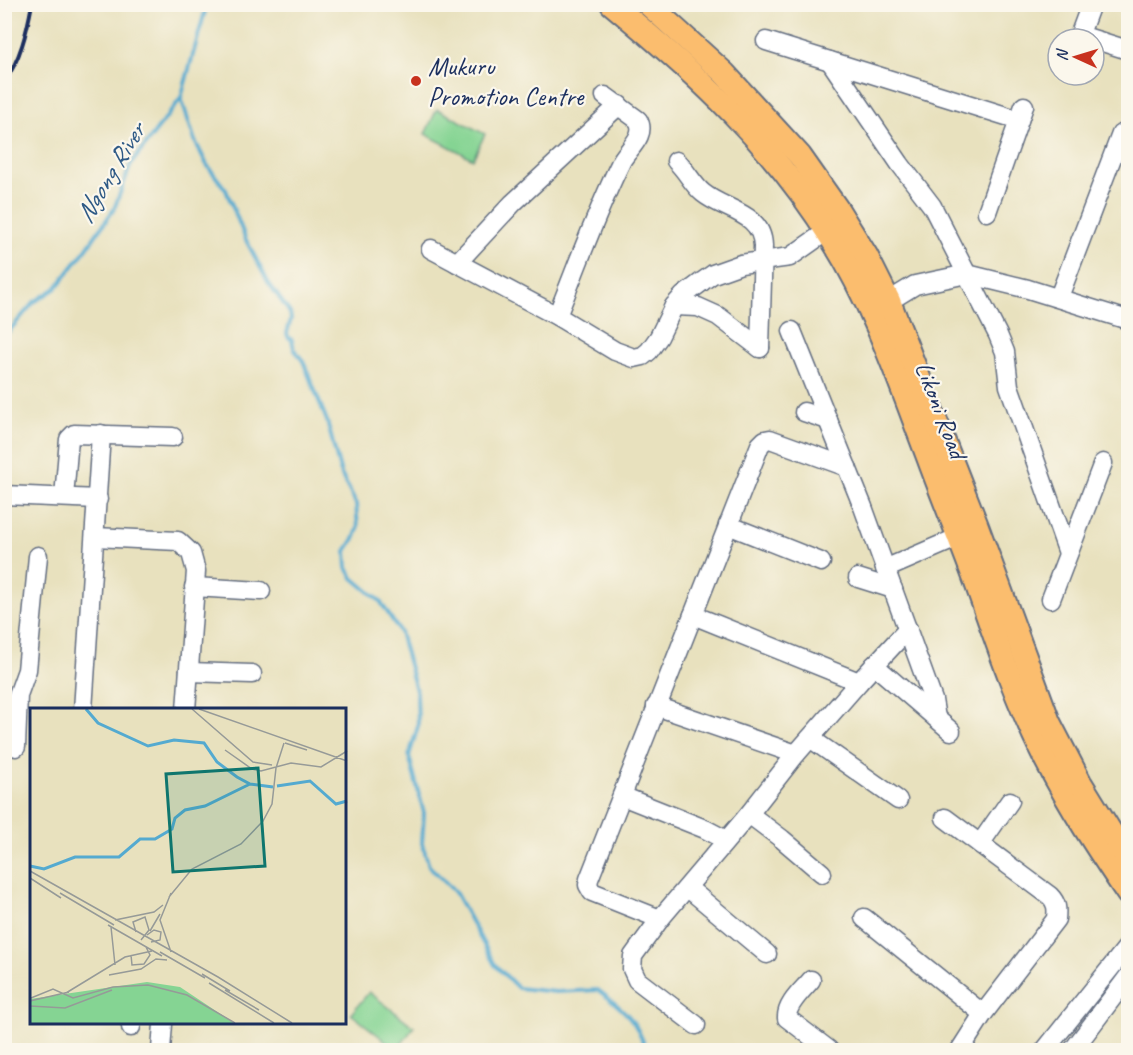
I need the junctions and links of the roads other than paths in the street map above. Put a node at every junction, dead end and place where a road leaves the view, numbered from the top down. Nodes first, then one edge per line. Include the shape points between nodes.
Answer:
1 (612, 4) edge
2 (648, 4) edge
3 (1091, 4) edge
4 (1083, 27) edge
5 (766, 41) dead end
6 (1106, 44) edge
7 (1128, 50) edge
8 (830, 61) junction
9 (1121, 134) dead end
10 (676, 161) dead end
11 (987, 212) dead end
12 (827, 231) junction
13 (431, 249) dead end
14 (762, 261) junction
15 (457, 263) junction
16 (967, 274) junction
17 (1059, 297) junction
18 (889, 301) junction
19 (674, 306) junction
20 (556, 316) junction
21 (1128, 320) edge
22 (792, 331) dead end
23 (804, 412) dead end
24 (828, 420) junction
25 (101, 434) junction
26 (172, 437) dead end
27 (1103, 463) dead end
28 (847, 467) junction
29 (4, 495) edge
30 (64, 497) junction
31 (98, 499) junction
32 (728, 525) junction
33 (95, 537) junction
34 (959, 537) junction
35 (1068, 553) junction
36 (38, 556) dead end
37 (821, 561) dead end
38 (885, 569) junction
39 (858, 578) dead end
40 (194, 587) junction
41 (893, 589) junction
42 (261, 591) dead end
43 (1051, 599) dead end
44 (693, 615) junction
45 (908, 629) junction
46 (874, 665) junction
47 (189, 672) junction
48 (252, 674) dead end
49 (858, 682) junction
50 (11, 689) edge
51 (656, 706) junction
52 (83, 708) edge
53 (186, 708) edge
54 (936, 718) junction
55 (951, 731) dead end
56 (810, 738) junction
57 (17, 746) edge
58 (796, 754) junction
59 (622, 796) junction
60 (898, 800) dead end
61 (1010, 801) dead end
62 (749, 814) junction
63 (945, 818) dead end
64 (726, 840) junction
65 (980, 844) junction
66 (1128, 860) edge
67 (822, 873) dead end
68 (688, 888) junction
69 (1128, 894) edge
70 (864, 918) dead end
71 (660, 919) junction
72 (1128, 946) edge
73 (767, 954) dead end
74 (1128, 977) edge
75 (811, 980) dead end
76 (983, 1014) junction
77 (163, 1025) edge
78 (696, 1025) dead end
79 (821, 1049) edge
80 (161, 1050) edge
81 (960, 1050) edge
82 (1045, 1050) edge
83 (1073, 1050) edge

1 - 12 main road, Likoni Road via 711,90 757,137
2 - 18 main road, Likoni Road via 724,73 800,156 866,255
3 - 4 street
5 - 8 street
6 - 7 street
8 - 11 street via 1021,113
8 - 16 street via 933,206
9 - 17 street
10 - 14 street via 703,194 757,225 762,237
12 - 14 street via 790,257
12 - 34 main road, Likoni Road via 900,381
13 - 15 street
14 - 19 street via 713,274
14 - 19 street via 760,348 718,316 698,307
15 - 20 street
15 - 20 street via 612,100 638,120 641,133 618,168
16 - 17 street
16 - 18 street via 915,285
16 - 35 street via 1005,352 1009,386
17 - 21 street
18 - 66 main road, Likoni Road via 1049,722
19 - 20 street via 649,351 634,358
22 - 24 street
23 - 24 street
24 - 28 street
25 - 26 street
25 - 30 street via 76,433 69,439
25 - 31 street
27 - 35 street
28 - 32 street via 765,440
28 - 38 street
29 - 30 street
30 - 31 street
31 - 33 street
32 - 37 street
32 - 44 street
33 - 40 street via 178,541 191,553
33 - 52 street
34 - 38 street
34 - 69 main road, Likoni Road via 1041,750
35 - 43 street
36 - 50 street via 27,670
38 - 41 street
39 - 41 street
40 - 42 street
40 - 47 street
41 - 45 street
44 - 49 street
44 - 51 street
45 - 46 street
45 - 54 street
46 - 49 street
46 - 54 street
47 - 48 street
47 - 53 street
49 - 56 street
50 - 57 street
51 - 58 street
51 - 59 street
54 - 55 street
56 - 58 street
56 - 60 street
58 - 62 street
59 - 64 street
59 - 71 street via 589,879 589,888
61 - 65 street
62 - 64 street
62 - 67 street
63 - 65 street
64 - 68 street
65 - 76 street via 1050,896 1057,908 1056,919
68 - 71 street
68 - 73 street
70 - 76 street
71 - 78 street via 633,956 633,974
72 - 82 street
74 - 83 street
75 - 79 street via 786,1016
76 - 81 street
77 - 80 street

